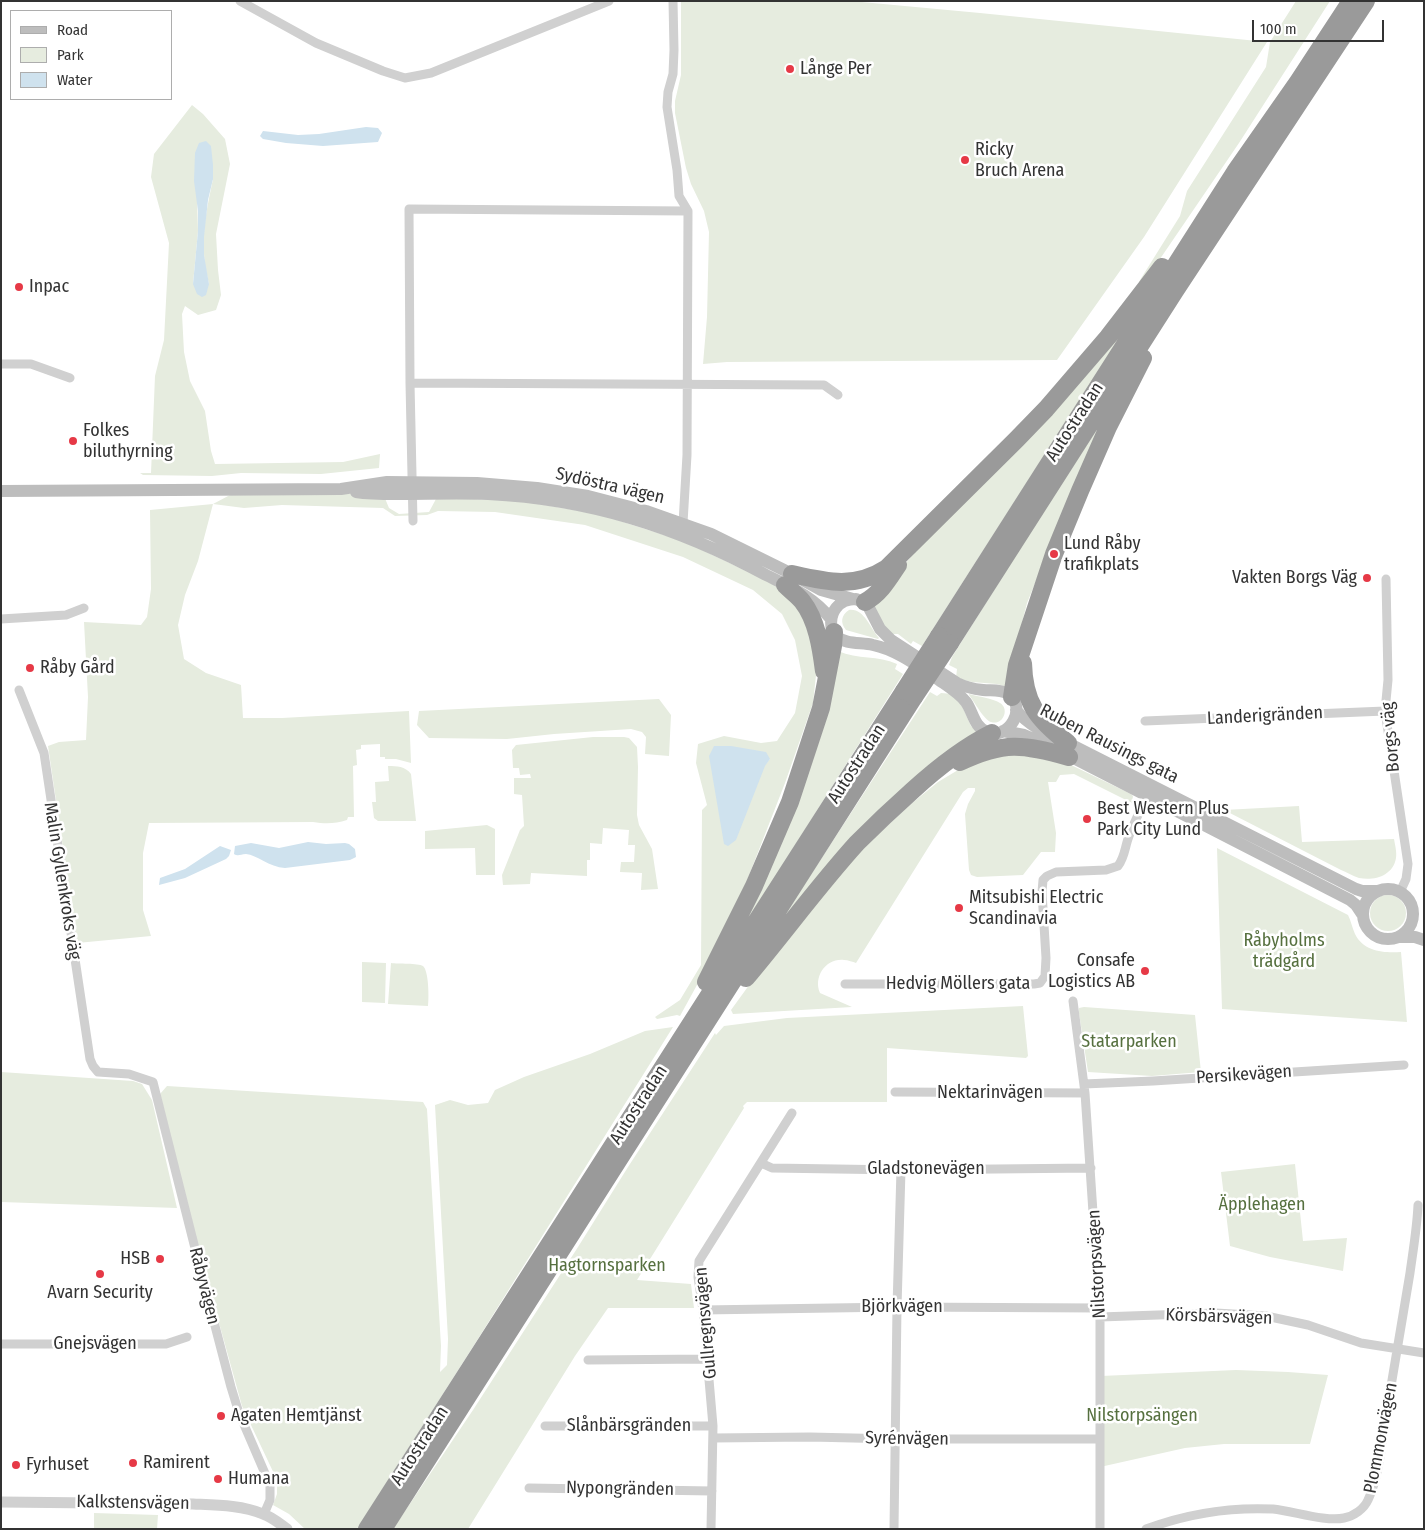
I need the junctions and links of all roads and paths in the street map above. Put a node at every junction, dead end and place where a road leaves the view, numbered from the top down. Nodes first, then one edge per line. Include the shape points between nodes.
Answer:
1 (240, 1) edge
2 (609, 1) edge
3 (673, 1) edge
4 (1351, 1) edge
5 (1366, 1) edge
6 (1236, 172) junction
7 (688, 211) junction
8 (1174, 291) junction
9 (1, 364) edge
10 (70, 378) dead end
11 (410, 382) junction
12 (687, 384) junction
13 (838, 395) dead end
14 (411, 488) junction
15 (1, 491) edge
16 (412, 521) dead end
17 (683, 523) junction
18 (912, 544) junction
19 (788, 579) junction
20 (1386, 579) dead end
21 (859, 601) junction
22 (84, 608) dead end
23 (1, 619) edge
24 (832, 626) junction
25 (944, 640) junction
26 (1024, 645) junction
27 (826, 689) junction
28 (20, 690) dead end
29 (909, 694) junction
30 (1014, 703) junction
31 (1385, 711) junction
32 (1145, 721) dead end
33 (997, 732) junction
34 (1069, 750) junction
35 (918, 786) junction
36 (1149, 791) junction
37 (1379, 891) junction
38 (1400, 892) junction
39 (1412, 910) junction
40 (1362, 914) junction
41 (1424, 924) edge
42 (1399, 937) junction
43 (1424, 940) edge
44 (845, 984) dead end
45 (1073, 1001) dead end
46 (699, 1034) junction
47 (666, 1061) junction
48 (1404, 1065) dead end
49 (98, 1072) joint
50 (1085, 1089) junction
51 (895, 1092) dead end
52 (792, 1113) dead end
53 (761, 1163) junction
54 (1091, 1168) junction
55 (901, 1170) junction
56 (1418, 1205) dead end
57 (897, 1307) junction
58 (704, 1310) junction
59 (1100, 1313) junction
60 (187, 1337) dead end
61 (1, 1344) edge
62 (1398, 1349) junction
63 (1424, 1353) edge
64 (708, 1359) junction
65 (588, 1360) dead end
66 (545, 1426) dead end
67 (713, 1426) junction
68 (713, 1438) junction
69 (896, 1439) junction
70 (1100, 1439) junction
71 (529, 1488) dead end
72 (712, 1491) junction
73 (1, 1502) edge
74 (264, 1514) junction
75 (287, 1529) edge
76 (367, 1529) edge
77 (383, 1529) edge
78 (711, 1529) edge
79 (894, 1529) edge
80 (1100, 1529) edge
81 (1146, 1529) edge

1 - 2 street via 316,43 405,78 431,73
3 - 7 street via 673,74 666,107 679,196
4 - 6 highway, Autostradan
5 - 8 highway, Autostradan
6 - 18 highway via 1076,376
6 - 25 highway, Autostradan
7 - 11 street via 409,209
7 - 12 street
8 - 25 highway, Autostradan
8 - 26 highway via 1080,491 1054,554
9 - 10 street via 31,364
11 - 12 street
11 - 14 street
12 - 13 street via 824,385
12 - 17 street
14 - 15 main road, Sydöstra vägen via 387,482 341,489
14 - 16 street
14 - 17 main road, Sydöstra vägen via 510,485 562,491 623,504
14 - 19 main road, Sydöstra vägen via 521,497 613,513 671,530
17 - 19 main road, Sydöstra vägen via 711,534
18 - 19 highway via 887,568 862,580
18 - 21 highway via 881,590 874,597
19 - 21 main road, Sydöstra vägen
19 - 24 main road, Sydöstra vägen via 815,602
19 - 27 highway via 812,618
20 - 31 street, Borgs väg via 1388,680
21 - 24 main road via 845,601 838,605
21 - 30 main road via 872,611 880,629 896,644 962,686 1001,691
22 - 23 street via 66,615
24 - 27 highway via 833,646
24 - 33 main road via 843,640 881,647 910,661 959,695 980,727
25 - 29 highway, Autostradan, bridge
26 - 30 highway via 1014,676
26 - 34 highway via 1024,676 1029,701
27 - 47 highway via 793,793 767,856
28 - 49 street, Malin Gyllenkroks väg via 44,753 90,1059
29 - 46 highway, Autostradan
29 - 47 highway, Autostradan
30 - 33 main road via 1013,723
30 - 34 main road, Ruben Rausings gata via 1034,728
31 - 32 street, Landerigränden
31 - 38 street, Borgs väg via 1408,864
33 - 34 main road, Ruben Rausings gata via 1018,733
33 - 35 highway via 963,750
34 - 35 highway via 996,748
34 - 36 main road, Ruben Rausings gata
35 - 46 highway via 857,844
36 - 37 main road, Ruben Rausings gata via 1356,889
36 - 40 main road, Ruben Rausings gata via 1350,900
36 - 44 street, Hedvig Möllers gata via 1118,866 1106,870 1056,872 1043,880 1046,958 1045,976 1040,983
37 - 38 main road, Ruben Rausings gata
37 - 40 main road via 1367,900
38 - 39 main road
39 - 41 main road
39 - 42 main road via 1411,923
40 - 42 main road, Ruben Rausings gata via 1374,936 1390,940
42 - 43 main road, Ruben Rausings gata
45 - 50 street, Nilstorpsvägen
46 - 77 highway, Autostradan
47 - 76 highway, Autostradan
48 - 50 street, Persikevägen via 1153,1081
49 - 74 street, Råbyvägen via 130,1074 153,1082 234,1395 270,1485 270,1500
50 - 51 street, Nektarinvägen
50 - 54 street, Nilstorpsvägen
52 - 53 street, Gullregnsvägen
53 - 55 street, Gladstonevägen via 772,1168
53 - 58 street, Gullregnsvägen via 699,1261 698,1277
54 - 55 street, Gladstonevägen
54 - 59 street, Nilstorpsvägen
55 - 57 street
56 - 62 street, Plommonvägen
57 - 58 street, Björkvägen
57 - 59 street, Björkvägen
57 - 69 street
58 - 64 street, Gullregnsvägen
59 - 62 street, Körsbärsvägen via 1266,1316 1308,1325 1361,1343
59 - 70 street, Nilstorpsvägen
60 - 61 street, Gnejsvägen via 166,1344
62 - 63 street, Körsbärsvägen
62 - 81 street, Plommonvägen via 1373,1487 1366,1504 1357,1512 1344,1518 1334,1518 1275,1510 1229,1510 1186,1517
64 - 65 street
64 - 67 street, Gullregnsvägen
66 - 67 street, Slånbärsgränden
67 - 68 street, Gullregnsvägen
68 - 69 street, Syrénvägen
68 - 72 street, Gullregnsvägen
69 - 70 street, Syrénvägen
69 - 79 street
70 - 80 street, Nilstorpsvägen
71 - 72 street, Nypongränden
72 - 78 street, Gullregnsvägen
73 - 74 street, Kalkstensvägen via 222,1505
74 - 75 street

